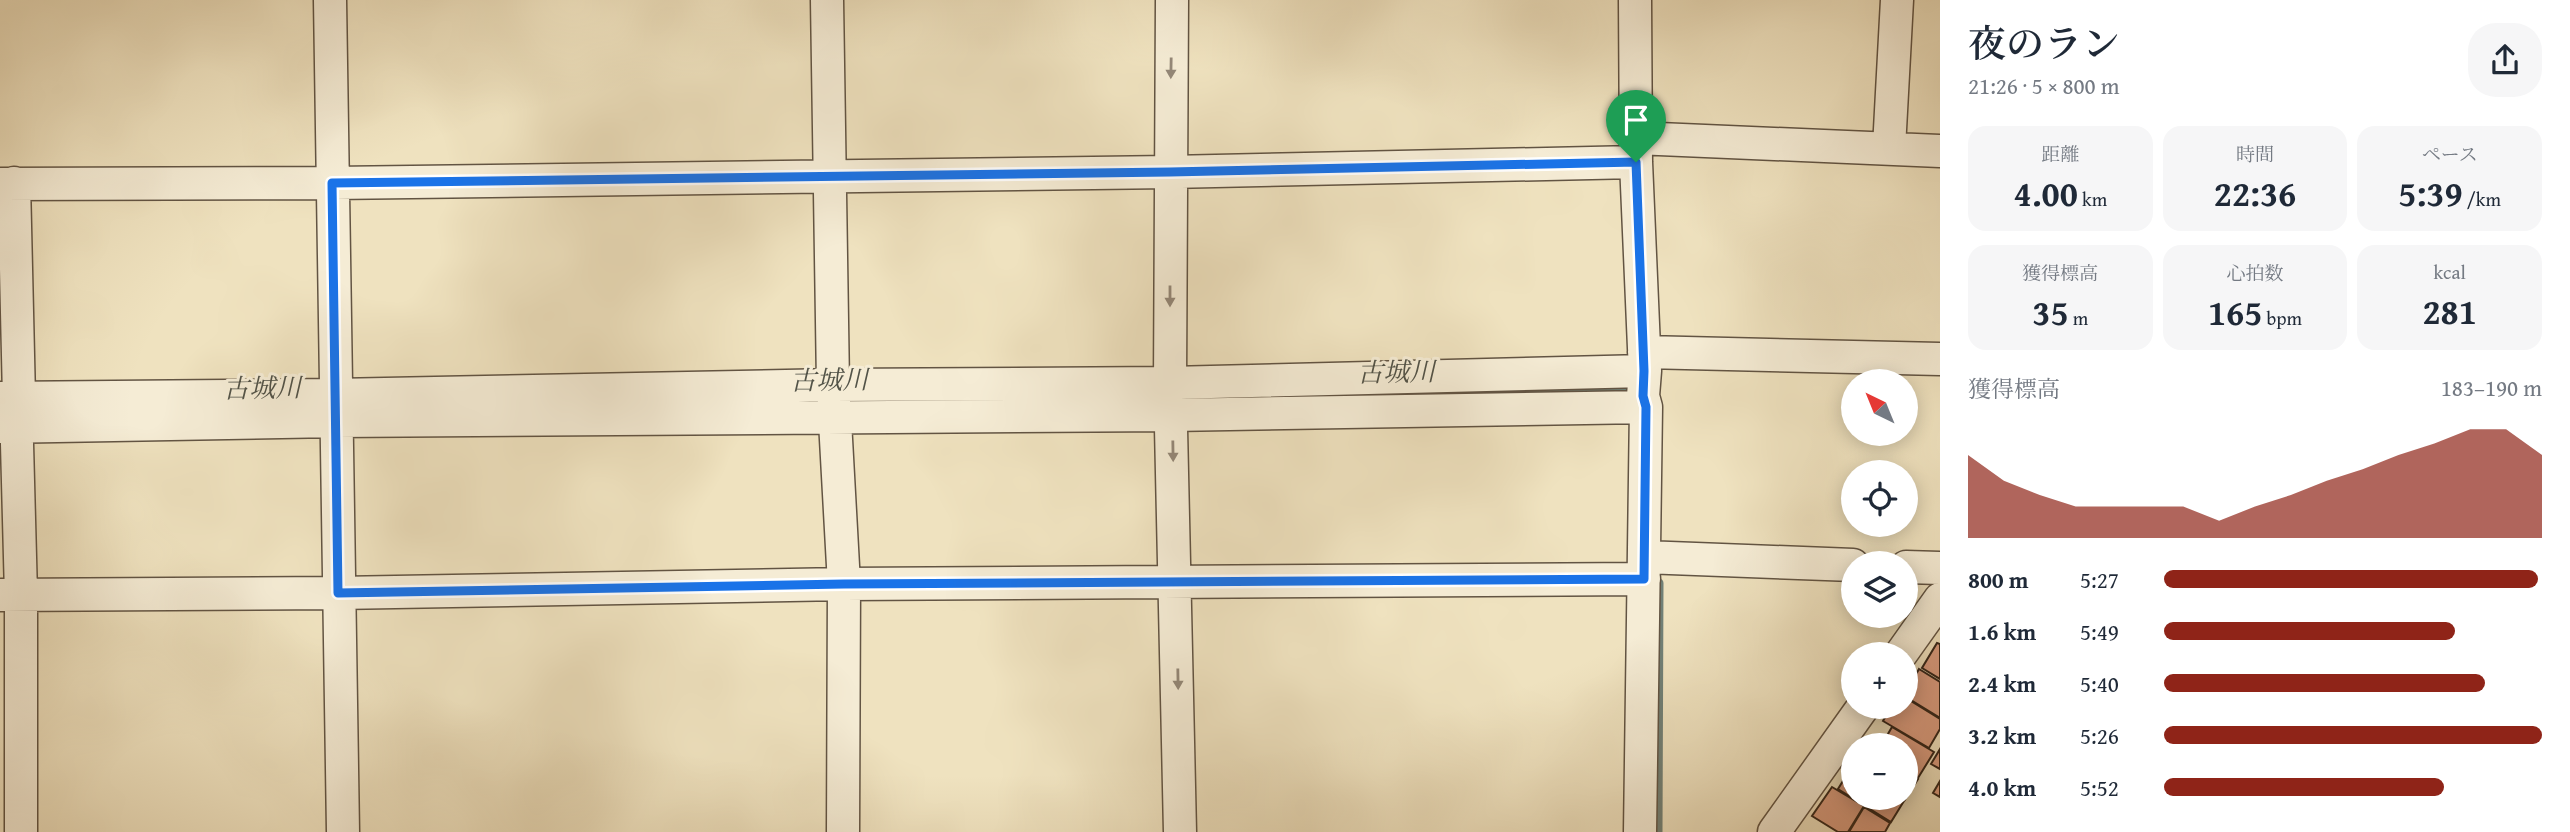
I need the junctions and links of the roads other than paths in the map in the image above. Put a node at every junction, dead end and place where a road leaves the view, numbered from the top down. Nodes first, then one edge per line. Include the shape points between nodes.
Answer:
1 (330, 0) edge
2 (827, 0) edge
3 (1172, 0) edge
4 (1635, 0) edge
5 (1898, 0) edge
6 (1889, 148) junction
7 (1636, 150) junction
8 (1940, 151) edge
9 (1170, 172) junction
10 (830, 176) junction
11 (332, 183) junction
12 (7, 184) edge
13 (1940, 359) edge
14 (1644, 381) junction
15 (1170, 383) junction
16 (833, 385) junction
17 (335, 408) junction
18 (10, 410) edge
19 (1172, 415) junction
20 (836, 417) junction
21 (1841, 565) edge
22 (1918, 567) edge
23 (1644, 568) junction
24 (1940, 568) edge
25 (1176, 582) junction
26 (844, 584) junction
27 (338, 593) junction
28 (10, 595) edge
29 (1940, 599) edge
30 (1909, 642) edge
31 (1854, 719) edge
32 (21, 832) edge
33 (343, 832) edge
34 (843, 832) edge
35 (1180, 832) edge
36 (1640, 832) edge
37 (1774, 832) edge

1 - 11 street
2 - 10 street
3 -> 9 street
4 - 7 street
5 - 6 street
6 - 7 street
6 - 8 street
7 - 9 street
7 - 14 street
9 - 10 street
9 -> 15 street
10 - 11 street
10 - 16 street
11 - 12 street
11 - 17 street
12 - 18 street
13 - 14 street
14 - 15 street
14 - 19 street
14 - 23 street
15 - 16 street
15 - 19 street
16 - 17 street
16 - 20 street
17 - 18 street
17 - 20 street
17 - 27 street
18 - 28 street
19 - 20 street
19 -> 25 street
20 - 26 street
21 - 23 street
22 - 24 street
23 - 25 street
23 - 36 street
25 - 26 street
25 -> 35 street
26 - 27 street
26 - 34 street
27 - 28 street
27 - 33 street
28 - 32 street
29 - 30 street
31 - 37 street

